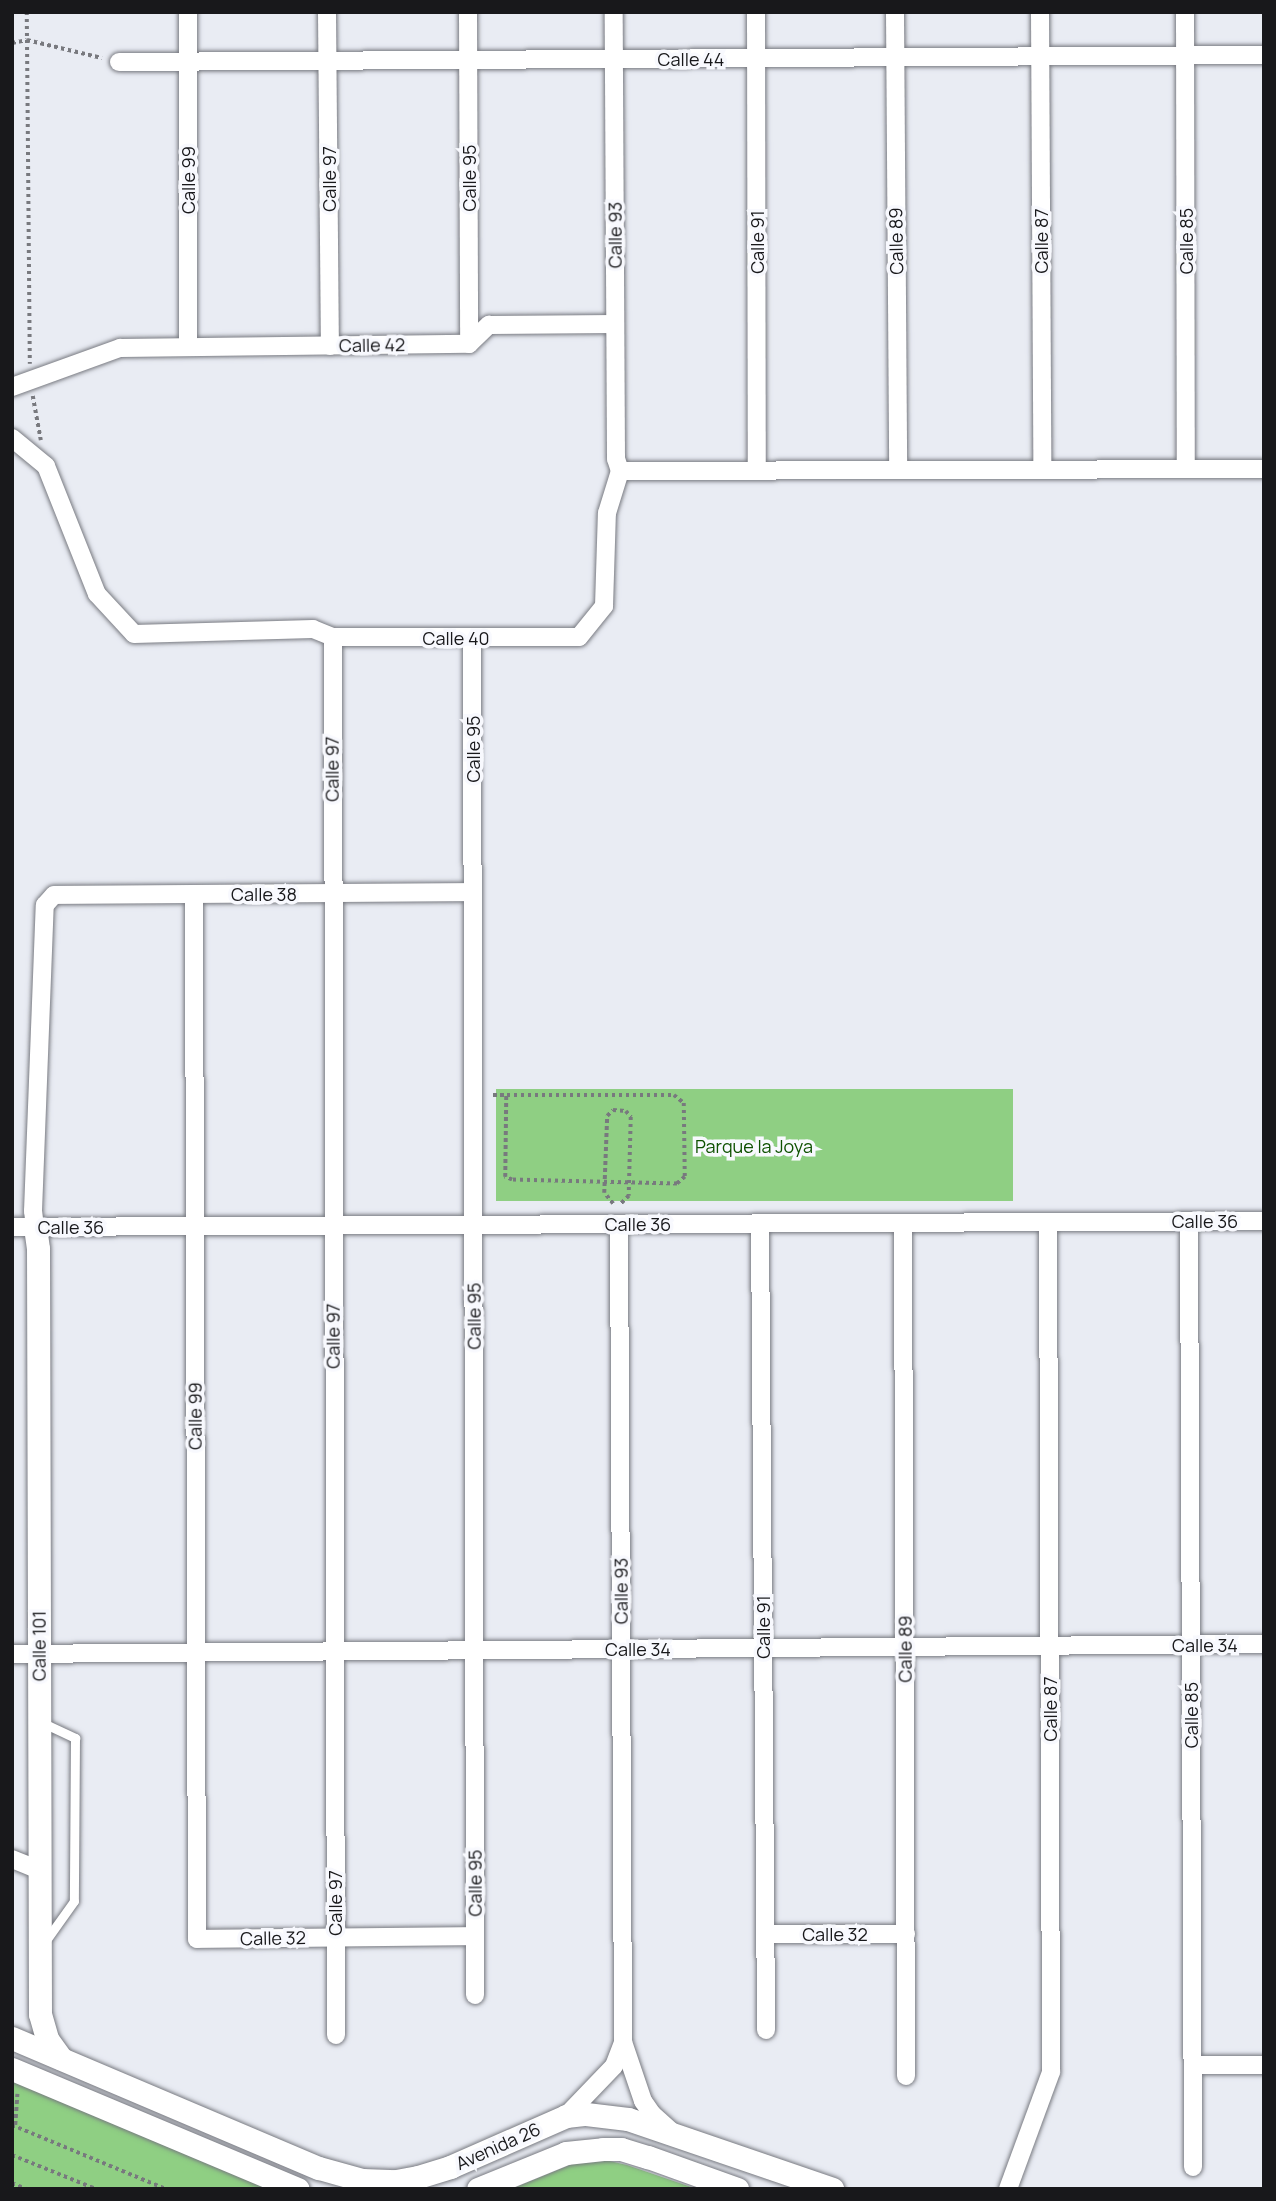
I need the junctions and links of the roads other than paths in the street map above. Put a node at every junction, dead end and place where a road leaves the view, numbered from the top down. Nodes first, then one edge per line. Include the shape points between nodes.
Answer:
1 (188, 12) edge
2 (327, 12) edge
3 (468, 12) edge
4 (614, 12) edge
5 (756, 12) edge
6 (895, 12) edge
7 (1041, 12) edge
8 (1185, 12) edge
9 (1264, 55) edge
10 (1185, 56) junction
11 (1041, 57) junction
12 (756, 58) junction
13 (895, 58) junction
14 (614, 59) junction
15 (468, 60) junction
16 (188, 61) junction
17 (328, 61) junction
18 (119, 62) road end
19 (615, 324) junction
20 (469, 344) junction
21 (330, 345) junction
22 (188, 347) junction
23 (12, 387) edge
24 (12, 438) edge
25 (618, 465) junction
26 (1186, 469) junction
27 (1264, 469) edge
28 (898, 470) junction
29 (1042, 470) junction
30 (757, 471) junction
31 (333, 637) junction
32 (579, 637) joint
33 (472, 638) junction
34 (473, 892) junction
35 (331, 893) junction
36 (194, 894) junction
37 (1264, 1221) edge
38 (1048, 1222) junction
39 (1189, 1222) junction
40 (760, 1223) junction
41 (903, 1223) junction
42 (619, 1224) junction
43 (474, 1225) junction
44 (195, 1226) junction
45 (332, 1226) junction
46 (24, 1227) edge
47 (1264, 1644) edge
48 (1191, 1645) junction
49 (1050, 1646) junction
50 (904, 1647) junction
51 (763, 1648) junction
52 (621, 1649) junction
53 (474, 1651) junction
54 (334, 1652) junction
55 (196, 1653) junction
56 (12, 1654) edge
57 (39, 1654) junction
58 (39, 1721) junction
59 (12, 1858) edge
60 (39, 1870) junction
61 (765, 1934) junction
62 (906, 1934) junction
63 (475, 1936) junction
64 (335, 1938) junction
65 (197, 1939) joint
66 (40, 1949) junction
67 (475, 1995) dead end
68 (766, 2030) dead end
69 (336, 2035) dead end
70 (12, 2038) edge
71 (623, 2042) junction
72 (62, 2059) junction
73 (1193, 2065) junction
74 (1264, 2066) edge
75 (906, 2076) dead end
76 (15, 2078) edge
77 (566, 2116) junction
78 (675, 2134) junction
79 (1193, 2166) dead end
80 (298, 2189) edge
81 (478, 2189) edge
82 (737, 2189) edge
83 (832, 2189) edge
84 (1008, 2189) edge

1 - 16 street, Calle 99
2 - 17 street, Calle 97
3 - 15 street, Calle 95
4 - 14 street, Calle 93
5 - 12 street, Calle 91
6 - 13 street, Calle 89
7 - 11 street, Calle 87
8 - 10 street, Calle 85
9 - 10 street, Calle 44
10 - 11 street, Calle 44
10 - 26 street, Calle 85
11 - 13 street, Calle 44
11 - 29 street, Calle 87
12 - 13 street, Calle 44
12 - 14 street, Calle 44
12 - 30 street, Calle 91
13 - 28 street, Calle 89
14 - 15 street, Calle 44
14 - 19 street, Calle 93
15 - 17 street, Calle 44
15 - 20 street, Calle 95
16 - 17 street, Calle 44
16 - 18 street, Calle 44
16 - 22 street, Calle 99
17 - 21 street, Calle 97
19 - 20 street via 489,325
19 - 25 street, Calle 93
20 - 21 street, Calle 42
21 - 22 street, Calle 42
22 - 23 street, Calle 42 via 120,348
24 - 31 street, Calle 40 via 46,466 97,594 134,635 313,629
25 - 30 street
25 - 32 street, Calle 93 via 607,513 604,606
26 - 27 street
26 - 29 street
28 - 29 street
28 - 30 street
31 - 33 street, Calle 40
31 - 35 street, Calle 97
32 - 33 street, Calle 40
33 - 34 street, Calle 95
34 - 35 street, Calle 38
34 - 43 street, Calle 95
35 - 36 street, Calle 38
35 - 45 street, Calle 97
36 - 44 street, Calle 99
36 - 46 street, Calle 38 via 54,895 45,905 33,1211
37 - 39 street, Calle 36
38 - 39 street, Calle 36
38 - 41 street, Calle 36
38 - 49 street, Calle 87
39 - 48 street, Calle 85
40 - 41 street, Calle 36
40 - 42 street, Calle 36
40 - 51 street, Calle 91
41 - 50 street, Calle 89
42 - 43 street, Calle 36
42 - 52 street, Calle 93
43 - 45 street, Calle 36
43 - 53 street, Calle 95
44 - 45 street, Calle 36
44 - 46 street, Calle 36
44 - 55 street, Calle 99
45 - 54 street, Calle 97
46 - 57 street, Calle 101 via 38,1249
47 - 48 street, Calle 34
48 - 49 street, Calle 34
48 - 73 street, Calle 85
49 - 50 street, Calle 34
49 - 84 street, Calle 87 via 1051,2072
50 - 51 street, Calle 34
50 - 62 street, Calle 89
51 - 52 street, Calle 34
51 - 61 street, Calle 91
52 - 53 street, Calle 34
52 - 71 street, Calle 93
53 - 54 street, Calle 34
53 - 63 street, Calle 95
54 - 55 street, Calle 34
54 - 64 street, Calle 97
55 - 57 street, Calle 34
55 - 65 street, Calle 99
56 - 57 street, Calle 34
57 - 58 street, Calle 101
58 - 60 street, Calle 101
58 - 66 lane via 75,1738 74,1900
59 - 60 street
60 - 66 street, Calle 101
61 - 62 street, Calle 32
61 - 68 street, Calle 91
62 - 75 street, Calle 89
63 - 64 street, Calle 32
63 - 67 street, Calle 95
64 - 65 street, Calle 32
64 - 69 street, Calle 97
66 - 72 street, Calle 101 via 42,2027
70 - 72 street, Avenida 26
71 - 77 street, Calle 93 via 614,2066
71 - 78 street, Calle 93 via 643,2101
72 - 77 street, Avenida 26 via 319,2168 362,2180 397,2181 450,2167
73 - 74 street
73 - 79 street, Calle 85
76 - 80 street
77 - 78 street, Avenida 26 via 628,2119
78 - 83 street, Avenida 26
81 - 82 street, Avenida 26 via 566,2153 603,2149 648,2157

